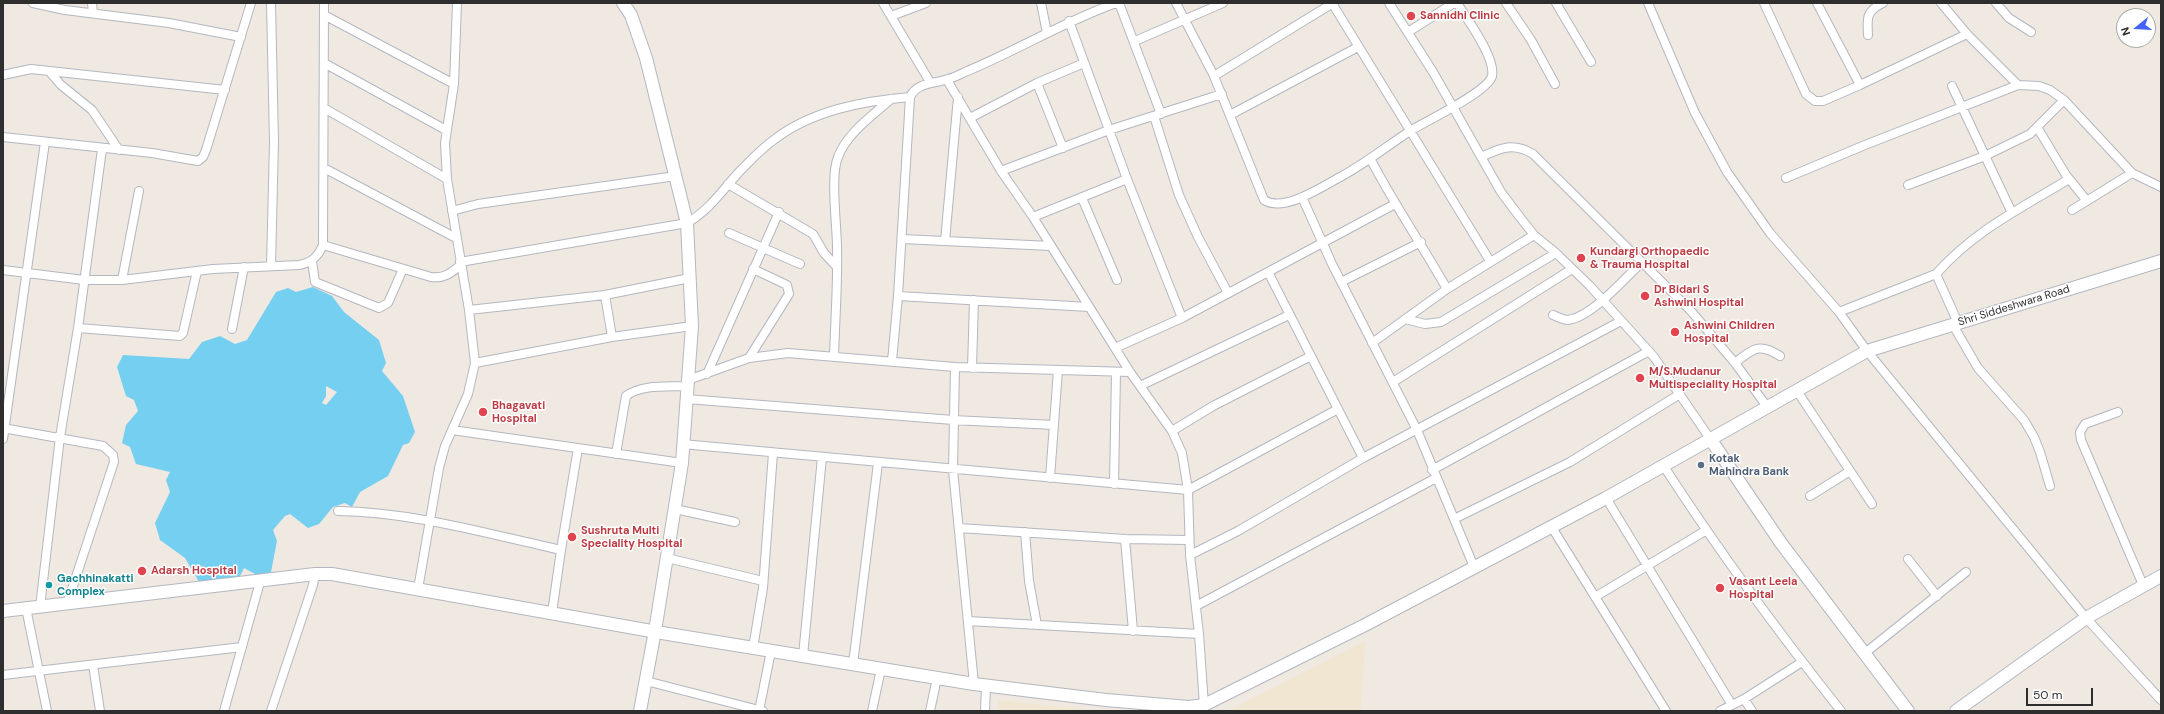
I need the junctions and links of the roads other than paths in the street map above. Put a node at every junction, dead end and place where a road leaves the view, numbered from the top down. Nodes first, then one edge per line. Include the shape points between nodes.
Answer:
1 (33, 3) edge
2 (92, 3) edge
3 (251, 3) edge
4 (271, 3) edge
5 (324, 3) edge
6 (458, 3) edge
7 (623, 3) edge
8 (883, 3) edge
9 (926, 3) edge
10 (1041, 3) edge
11 (1116, 3) edge
12 (1120, 3) edge
13 (1176, 3) edge
14 (1223, 3) edge
15 (1332, 3) edge
16 (1456, 3) edge
17 (1506, 3) edge
18 (1556, 3) edge
19 (1648, 3) edge
20 (1764, 3) edge
21 (1817, 3) edge
22 (1883, 3) edge
23 (1941, 3) edge
24 (1996, 3) edge
25 (1391, 4) edge
26 (93, 13) junction
27 (324, 15) junction
28 (892, 16) junction
29 (1185, 20) junction
30 (1069, 21) junction
31 (1408, 32) junction
32 (2031, 32) dead end
33 (1046, 33) junction
34 (1967, 34) junction
35 (1868, 35) dead end
36 (241, 36) junction
37 (1134, 41) junction
38 (1358, 47) junction
39 (1591, 62) dead end
40 (324, 63) junction
41 (1084, 63) junction
42 (49, 71) junction
43 (3, 75) edge
44 (1214, 76) junction
45 (947, 80) junction
46 (930, 82) junction
47 (1037, 83) junction
48 (454, 84) junction
49 (1556, 84) dead end
50 (2018, 85) junction
51 (1860, 86) junction
52 (1952, 86) dead end
53 (225, 90) junction
54 (1222, 94) junction
55 (958, 96) junction
56 (910, 97) junction
57 (891, 99) junction
58 (2064, 100) junction
59 (1453, 107) junction
60 (1962, 107) junction
61 (324, 108) junction
62 (1157, 115) junction
63 (1230, 115) junction
64 (970, 118) junction
65 (2037, 128) junction
66 (446, 130) junction
67 (1109, 130) junction
68 (1410, 131) junction
69 (3, 137) edge
70 (45, 142) junction
71 (1063, 148) junction
72 (102, 149) junction
73 (119, 150) junction
74 (1985, 156) junction
75 (1482, 157) junction
76 (1371, 160) junction
77 (324, 168) junction
78 (1001, 171) junction
79 (2132, 173) junction
80 (676, 176) junction
81 (1786, 178) dead end
82 (447, 179) junction
83 (2069, 179) junction
84 (1127, 180) junction
85 (728, 184) junction
86 (1908, 185) dead end
87 (2161, 187) edge
88 (139, 192) dead end
89 (1302, 197) junction
90 (1082, 198) junction
91 (2087, 201) junction
92 (1395, 204) junction
93 (2072, 210) dead end
94 (452, 211) junction
95 (779, 212) junction
96 (2012, 213) junction
97 (1033, 217) junction
98 (687, 223) junction
99 (729, 232) dead end
100 (1534, 235) junction
101 (456, 238) junction
102 (902, 239) junction
103 (945, 241) junction
104 (1322, 242) junction
105 (1421, 242) junction
106 (323, 245) junction
107 (1051, 246) junction
108 (762, 247) junction
109 (1556, 253) junction
110 (312, 261) junction
111 (1490, 261) junction
112 (2161, 261) edge
113 (1642, 262) junction
114 (460, 263) junction
115 (800, 264) dead end
116 (271, 266) junction
117 (837, 267) junction
118 (244, 268) junction
119 (402, 269) junction
120 (1572, 269) junction
121 (3, 270) edge
122 (753, 270) junction
123 (197, 271) junction
124 (1268, 272) junction
125 (26, 273) junction
126 (1936, 274) junction
127 (690, 278) junction
128 (84, 280) junction
129 (122, 280) junction
130 (1117, 280) dead end
131 (1341, 282) junction
132 (1447, 289) junction
133 (1228, 294) junction
134 (605, 295) junction
135 (898, 296) junction
136 (974, 300) junction
137 (1602, 300) junction
138 (1089, 307) junction
139 (469, 310) junction
140 (1839, 312) junction
141 (1289, 315) junction
142 (1553, 315) dead end
143 (1182, 318) junction
144 (1405, 319) junction
145 (1621, 321) junction
146 (1956, 324) junction
147 (692, 326) junction
148 (78, 328) junction
149 (232, 329) dead end
150 (612, 337) junction
151 (1372, 342) junction
152 (1115, 348) junction
153 (1648, 351) junction
154 (1867, 351) junction
155 (1311, 356) junction
156 (1780, 356) dead end
157 (834, 357) junction
158 (748, 358) junction
159 (892, 361) junction
160 (475, 363) junction
161 (1735, 363) junction
162 (955, 368) junction
163 (972, 368) junction
164 (1058, 370) junction
165 (1116, 372) junction
166 (1130, 372) junction
167 (707, 374) junction
168 (1393, 382) junction
169 (687, 383) junction
170 (1140, 386) junction
171 (1797, 391) junction
172 (1680, 394) junction
173 (686, 398) junction
174 (1768, 408) junction
175 (1338, 409) junction
176 (2118, 412) dead end
177 (953, 420) junction
178 (1054, 425) junction
179 (4, 428) edge
180 (452, 430) junction
181 (1417, 430) junction
182 (1172, 431) junction
183 (60, 437) junction
184 (3, 439) edge
185 (1711, 440) junction
186 (682, 444) junction
187 (578, 448) junction
188 (773, 453) junction
189 (616, 454) junction
190 (822, 457) junction
191 (1364, 458) junction
192 (682, 463) junction
193 (878, 463) junction
194 (1664, 465) junction
195 (953, 470) junction
196 (1850, 471) junction
197 (1434, 474) junction
198 (1050, 478) junction
199 (1114, 484) junction
200 (2050, 486) dead end
201 (1188, 490) junction
202 (1810, 496) dead end
203 (1606, 498) junction
204 (1872, 504) dead end
205 (674, 509) junction
206 (338, 511) dead end
207 (1454, 519) junction
208 (431, 522) junction
209 (735, 522) dead end
210 (1551, 526) junction
211 (959, 528) junction
212 (1705, 531) junction
213 (1025, 532) junction
214 (1125, 539) junction
215 (1189, 540) junction
216 (561, 550) junction
217 (1190, 555) junction
218 (667, 558) junction
219 (1908, 559) dead end
220 (1648, 566) junction
221 (1474, 568) junction
222 (1966, 572) dead end
223 (315, 574) junction
224 (2161, 576) edge
225 (763, 581) junction
226 (260, 582) junction
227 (2143, 585) junction
228 (418, 589) junction
229 (1937, 596) junction
230 (1596, 597) junction
231 (67, 604) junction
232 (1196, 606) junction
233 (40, 607) junction
234 (26, 608) junction
235 (3, 611) edge
236 (552, 613) junction
237 (2086, 618) junction
238 (968, 621) junction
239 (1037, 625) junction
240 (655, 631) junction
241 (1133, 631) junction
242 (1199, 634) junction
243 (242, 647) junction
244 (753, 648) junction
245 (772, 651) junction
246 (1865, 653) junction
247 (803, 656) junction
248 (1802, 662) junction
249 (93, 664) junction
250 (853, 664) junction
251 (881, 669) junction
252 (39, 671) junction
253 (3, 675) edge
254 (937, 678) junction
255 (646, 681) junction
256 (980, 685) junction
257 (1744, 699) junction
258 (2161, 700) edge
259 (1204, 705) junction
260 (1732, 705) junction
261 (47, 711) edge
262 (100, 711) edge
263 (224, 711) edge
264 (272, 711) edge
265 (640, 711) edge
266 (760, 711) edge
267 (872, 711) edge
268 (930, 711) edge
269 (985, 711) edge
270 (1666, 711) edge
271 (1720, 711) edge
272 (1752, 711) edge
273 (1841, 711) edge
274 (1908, 711) edge
275 (1956, 711) edge

1 - 26 street
2 - 26 street
3 - 36 street
4 - 116 street via 274,142
5 - 27 street
6 - 48 street
7 - 80 street via 631,15 646,58
8 - 28 street
9 - 28 street
10 - 33 street
11 - 30 street
12 - 37 street
13 - 29 street
14 - 29 street
15 - 38 street
15 - 44 street
16 - 31 street
16 - 59 street via 1491,60 1492,77
17 - 49 street via 1532,40
18 - 39 street
19 - 140 street via 1695,113 1727,172 1770,233
20 - 51 street via 1806,94 1823,101
21 - 51 street
22 - 35 street via 1869,14
23 - 34 street
24 - 32 street via 2009,18
25 - 31 street
26 - 36 street
27 - 40 street
27 - 48 street
28 - 46 street
29 - 37 street
29 - 44 street
30 - 33 street
30 - 41 street
31 - 59 street
33 - 45 street
34 - 50 street
34 - 51 street
36 - 53 street
37 - 62 street
38 - 63 street
38 - 68 street
40 - 61 street
40 - 66 street
41 - 47 street
41 - 67 street
42 - 43 street via 30,69
42 - 53 street
42 - 73 street via 61,85 92,110
44 - 54 street
45 - 46 street
45 - 55 street
46 - 56 street via 917,88
47 - 64 street
47 - 71 street
48 - 66 street
50 - 58 street via 2039,86
50 - 60 street
52 - 60 street
53 - 73 street via 206,150 198,161
54 - 62 street
54 - 63 street
55 - 64 street
55 - 103 street
56 - 57 street
56 - 102 street
57 - 85 street via 838,110 794,126 762,149
57 - 117 street via 862,125 837,158
58 - 65 street
58 - 79 street
59 - 68 street
59 - 75 street
60 - 74 street
60 - 81 street
61 - 77 street
61 - 82 street
62 - 67 street
62 - 133 street via 1179,194
63 - 89 street via 1264,200 1277,204
64 - 78 street
65 - 74 street
65 - 83 street
66 - 82 street
67 - 71 street
67 - 84 street
68 - 76 street
68 - 111 street
69 - 70 street
70 - 72 street
70 - 125 street
71 - 78 street
72 - 73 street
72 - 128 street
74 - 86 street
74 - 96 street
75 - 100 street via 1502,192
75 - 113 street via 1512,147 1523,148 1533,154
76 - 89 street
76 - 92 street
77 - 101 street
77 - 106 street
78 - 97 street
79 - 87 street
79 - 91 street
80 - 94 street via 478,204
80 - 98 street
82 - 94 street
83 - 91 street
83 - 96 street
84 - 90 street
84 - 143 street
85 - 95 street
85 - 98 street via 708,208
88 - 129 street
89 - 104 street
90 - 97 street
90 - 130 street
91 - 93 street
92 - 104 street
92 - 105 street
94 - 101 street
95 - 108 street
95 - 117 street via 813,234 824,253
96 - 126 street via 1983,230 1954,253
97 - 107 street
98 - 114 street
98 - 127 street
99 - 108 street
100 - 109 street
100 - 111 street
101 - 114 street
102 - 103 street
102 - 135 street
103 - 107 street
104 - 124 street
104 - 131 street
105 - 131 street
105 - 132 street
106 - 110 street
106 - 119 street
107 - 138 street
108 - 115 street
108 - 122 street
109 - 120 street
109 - 144 street via 1441,322 1424,324
110 - 116 street via 299,265
110 - 119 street via 315,282 379,308 388,304
111 - 132 street
112 - 146 street, Shri Siddeshwara Road
113 - 137 street
113 - 161 street via 1690,311
114 - 119 street via 447,275 439,278
114 - 139 street
116 - 118 street
117 - 157 street
118 - 123 street
118 - 149 street
120 - 137 street
120 - 168 street
121 - 125 street
122 - 158 street via 787,285 789,294
122 - 167 street
123 - 129 street
123 - 148 street via 183,333 180,336
124 - 133 street
124 - 141 street
125 - 128 street
125 - 179 street
126 - 140 street
126 - 146 street
127 - 134 street
127 - 147 street
128 - 129 street
128 - 148 street
131 - 151 street
132 - 144 street
133 - 143 street
134 - 139 street
134 - 150 street
135 - 136 street
135 - 159 street
136 - 138 street
136 - 163 street
137 - 142 street via 1575,318 1563,319
137 - 145 street
138 - 152 street
139 - 160 street
140 - 154 street
141 - 155 street
141 - 170 street
143 - 152 street
144 - 151 street
145 - 153 street
145 - 181 street
146 - 154 street, Shri Siddeshwara Road
146 - 200 street via 1978,368 2024,420 2034,437
147 - 150 street
147 - 169 street
148 - 183 street
150 - 160 street
151 - 168 street
152 - 166 street
153 - 172 street
153 - 197 street
154 - 171 street, Shri Siddeshwara Road
154 - 237 street
155 - 175 street
155 - 182 street via 1213,406
156 - 161 street via 1762,347
157 - 158 street via 788,353
157 - 159 street
158 - 167 street
159 - 162 street
160 - 180 street via 468,394
161 - 174 street
162 - 163 street
162 - 177 street
163 - 164 street
164 - 165 street
164 - 178 street
165 - 166 street
165 - 199 street
166 - 170 street
167 - 169 street
168 - 181 street
169 - 173 street
169 - 189 street via 633,390 626,396
170 - 182 street
171 - 174 street, Shri Siddeshwara Road
171 - 196 street
172 - 185 street
172 - 207 street via 1570,462
173 - 177 street
173 - 186 street
174 - 185 street, Shri Siddeshwara Road
175 - 191 street
175 - 201 street
176 - 227 street via 2085,424 2080,432
177 - 178 street
177 - 195 street
178 - 198 street
179 - 183 street
179 - 184 street
180 - 187 street
180 - 208 street via 439,468
181 - 191 street
181 - 197 street
182 - 201 street via 1182,453
183 - 231 street via 103,446 113,455 114,462
183 - 233 street
185 - 194 street, Shri Siddeshwara Road
185 - 246 street via 1781,543
186 - 188 street
186 - 192 street
187 - 189 street
187 - 216 street
188 - 190 street
188 - 225 street
189 - 192 street
190 - 193 street
190 - 247 street
191 - 217 street via 1238,531
192 - 205 street
193 - 195 street
193 - 250 street
194 - 203 street, Shri Siddeshwara Road
194 - 212 street
195 - 198 street
195 - 211 street
196 - 202 street
196 - 204 street
197 - 207 street
197 - 232 street
198 - 199 street
199 - 201 street
201 - 215 street
203 - 210 street, Shri Siddeshwara Road
203 - 220 street
205 - 209 street
205 - 218 street
206 - 208 street via 358,511
207 - 221 street
208 - 216 street
208 - 228 street
210 - 221 street, Shri Siddeshwara Road
210 - 230 street
211 - 213 street
211 - 238 street
212 - 220 street
212 - 248 street
213 - 214 street
213 - 239 street
214 - 215 street
214 - 241 street
215 - 217 street
216 - 236 street
217 - 232 street
218 - 225 street
218 - 240 street
219 - 229 street
220 - 230 street
220 - 260 street
221 - 259 street, Shri Siddeshwara Road via 1323,647
222 - 229 street
223 - 226 street
223 - 228 street via 332,574
223 - 264 street
224 - 227 street
225 - 244 street
226 - 231 street
226 - 243 street
227 - 237 street
228 - 236 street
229 - 246 street
230 - 270 street
231 - 233 street
232 - 242 street
233 - 234 street
234 - 235 street
234 - 252 street
236 - 240 street
237 - 258 street
237 - 275 street
238 - 239 street
238 - 256 street
239 - 241 street
240 - 244 street
240 - 255 street
241 - 242 street
242 - 259 street
243 - 249 street
243 - 263 street
244 - 245 street
245 - 247 street
245 - 266 street
246 - 274 street
247 - 250 street
248 - 257 street
248 - 273 street
249 - 252 street
249 - 262 street
250 - 251 street
251 - 254 street
251 - 267 street
252 - 253 street
252 - 261 street
254 - 256 street
254 - 268 street
255 - 265 street
255 - 266 street
256 - 259 street via 1106,700
256 - 269 street
257 - 260 street
257 - 272 street
260 - 271 street

